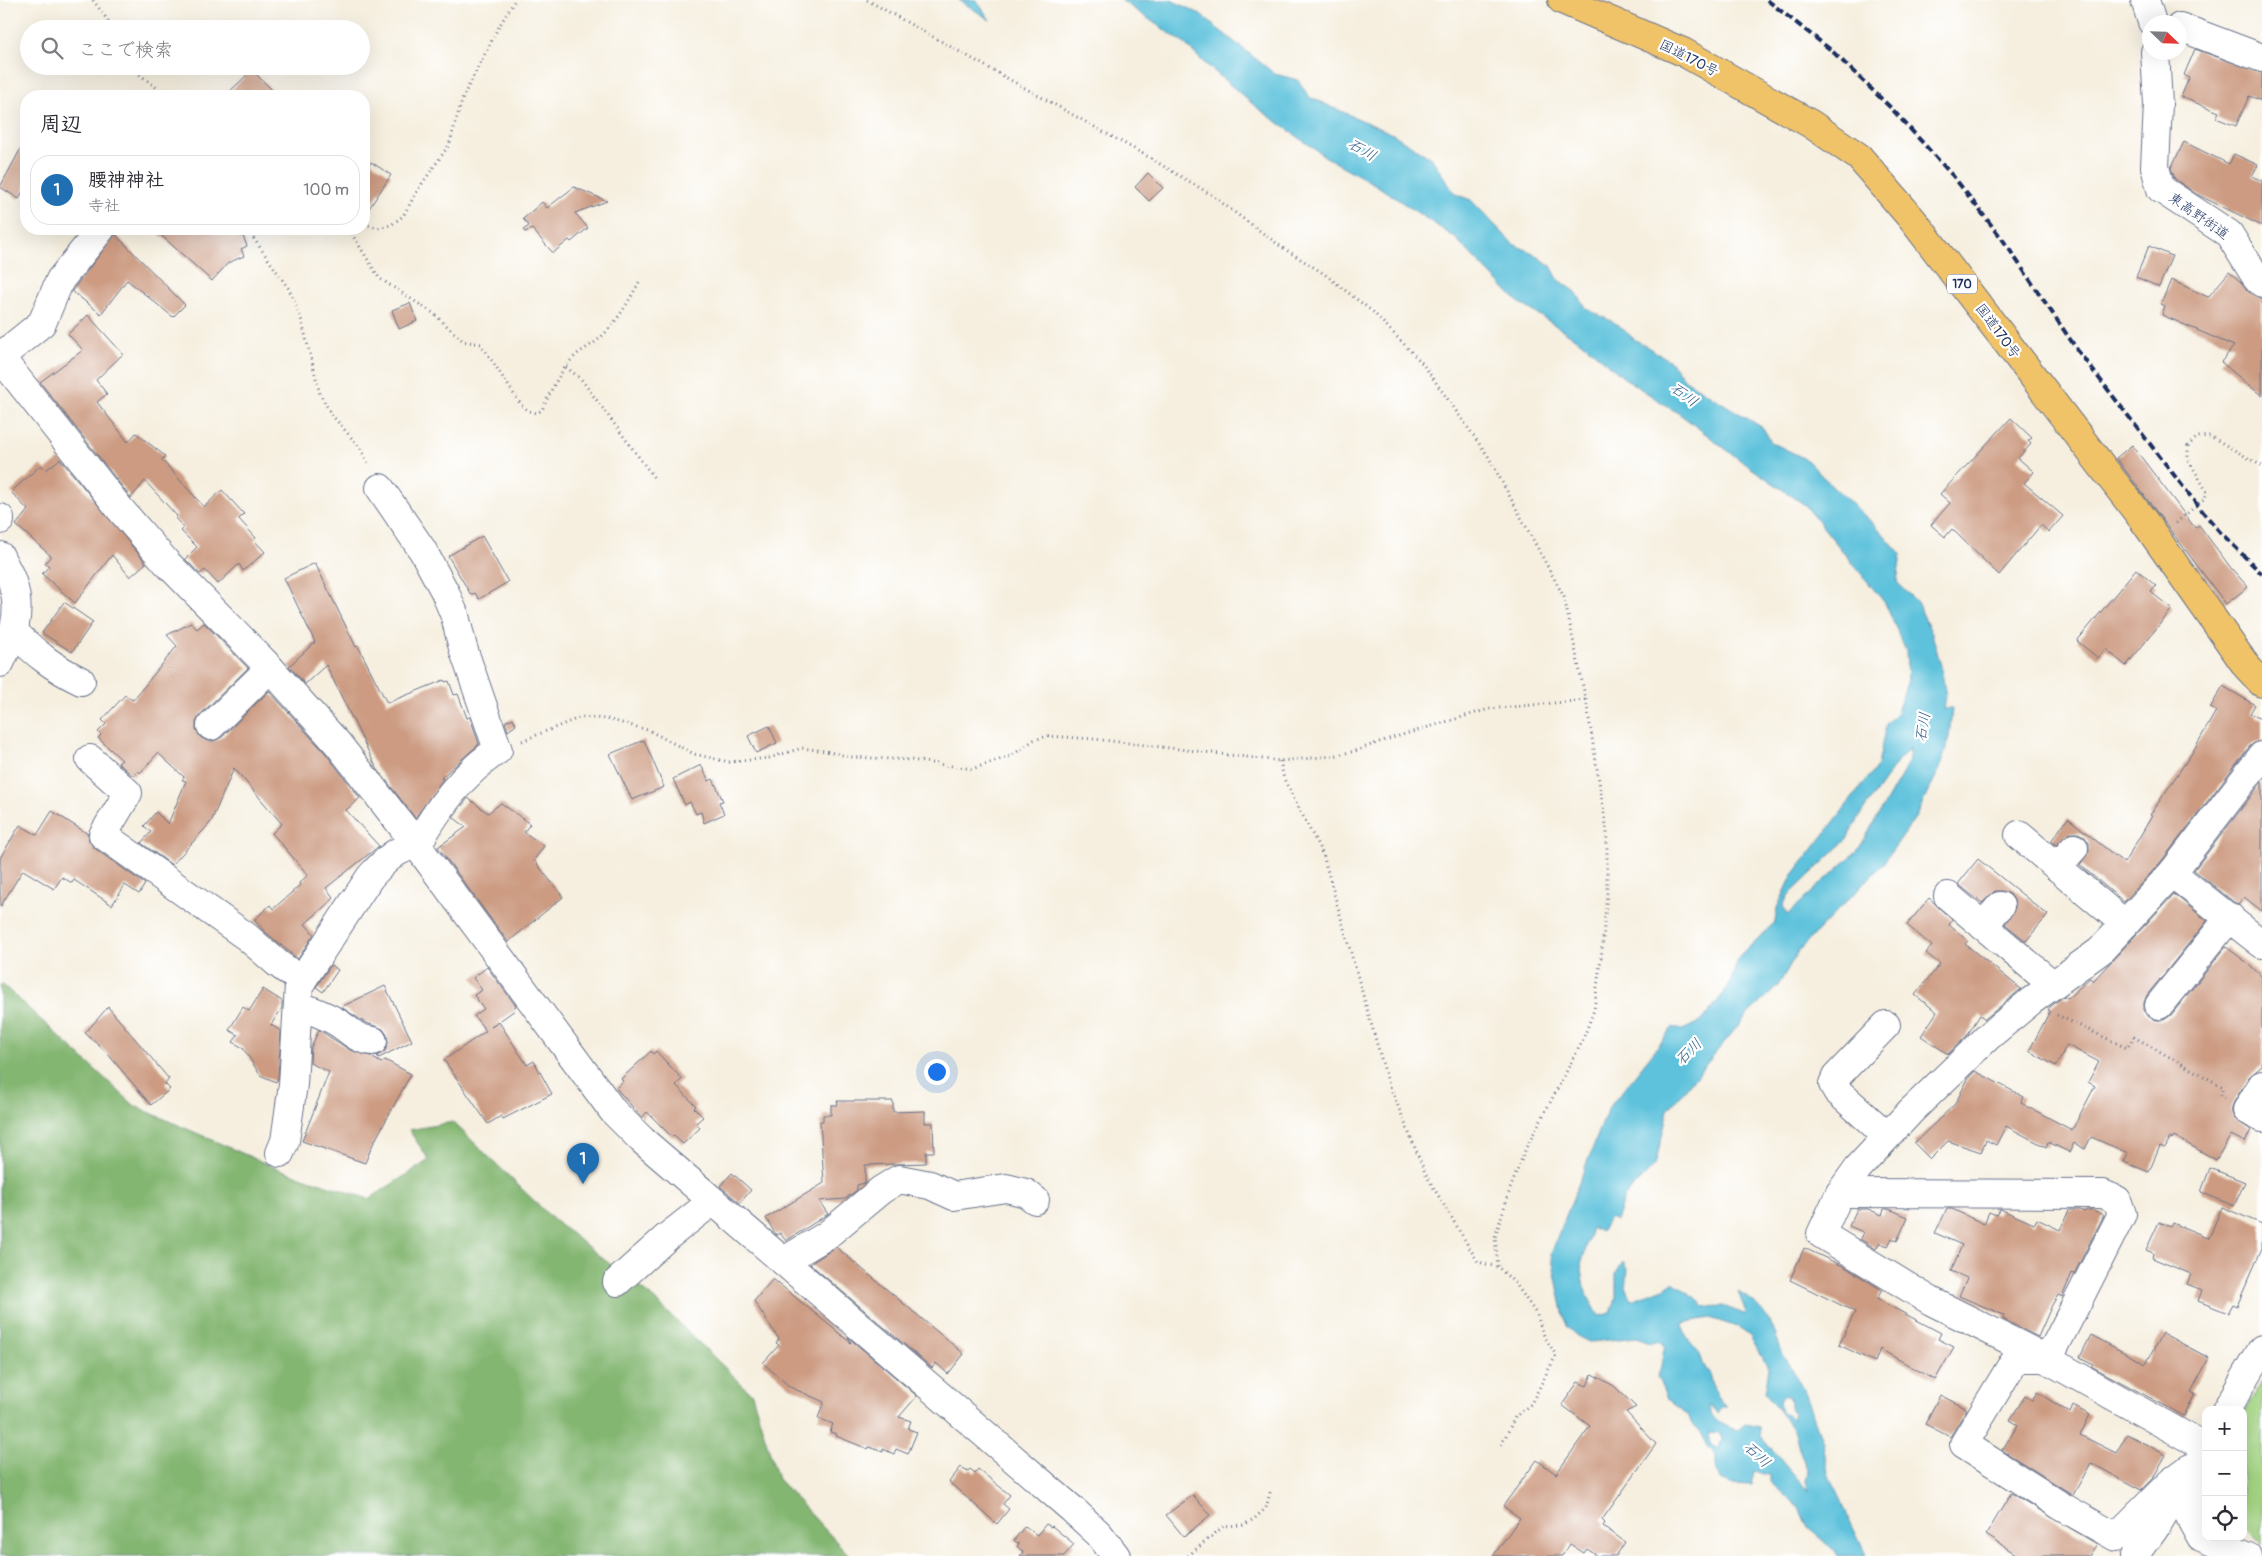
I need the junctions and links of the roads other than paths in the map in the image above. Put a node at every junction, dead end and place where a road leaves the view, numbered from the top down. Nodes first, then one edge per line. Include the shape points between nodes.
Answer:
1 (1562, 0) edge
2 (2187, 30) edge
3 (2262, 58) edge
4 (2155, 60) edge
5 (96, 235) edge
6 (2262, 283) edge
7 (0, 357) edge
8 (380, 488) road end
9 (0, 556) edge
10 (14, 632) junction
11 (0, 663) edge
12 (270, 668) junction
13 (81, 681) dead end
14 (2262, 684) edge
15 (211, 726) dead end
16 (2262, 756) edge
17 (90, 759) dead end
18 (2019, 836) dead end
19 (417, 845) junction
20 (2172, 874) junction
21 (1948, 896) dead end
22 (2000, 906) dead end
23 (2230, 917) junction
24 (2125, 924) junction
25 (1983, 926) junction
26 (2262, 944) edge
27 (2053, 985) junction
28 (300, 993) junction
29 (2158, 1005) dead end
30 (374, 1040) dead end
31 (1881, 1041) dead end
32 (2262, 1085) edge
33 (2255, 1114) edge
34 (1887, 1136) junction
35 (280, 1153) dead end
36 (1840, 1193) junction
37 (1035, 1200) dead end
38 (713, 1201) junction
39 (784, 1261) junction
40 (617, 1282) dead end
41 (2262, 1349) edge
42 (2045, 1358) junction
43 (2228, 1406) edge
44 (2200, 1452) edge
45 (1116, 1556) edge
46 (2135, 1556) edge
47 (2247, 1556) edge

1 - 14 highway, 国道170号 / 170 via 1683,52 1810,124 1859,157 1912,219 2156,539
2 - 3 street
4 - 6 street, 東高野街道 via 2158,104 2155,168 2161,189 2229,234
5 - 7 street via 60,280 42,323
7 - 12 street via 166,562
8 - 19 street via 423,552 452,608 498,750 476,764 431,821
9 - 10 street via 13,584 17,603
10 - 11 street
10 - 13 street via 35,654
12 - 15 street
12 - 19 street via 338,744
16 - 20 street
17 - 28 street via 128,793 103,834 246,937 277,963
18 - 24 street via 2065,857
19 - 28 street via 404,847 370,877
19 - 38 street via 613,1110 642,1140
20 - 23 street
20 - 24 street
21 - 25 street
22 - 25 street
23 - 26 street
23 - 29 street
24 - 27 street via 2100,951
25 - 27 street
27 - 34 street via 1989,1036
28 - 30 street via 360,1039
28 - 35 street via 293,1084 285,1141
31 - 34 street via 1836,1077 1833,1084
32 - 33 street
34 - 36 street
36 - 42 street via 1821,1234 1931,1301
36 - 42 street via 2103,1194 2117,1200 2122,1214 2055,1346
37 - 39 street via 1026,1193 1006,1188 954,1196 930,1185 900,1179 875,1194 827,1235
38 - 39 street
38 - 40 street
39 - 45 street via 1072,1509 1099,1534
41 - 43 street
42 - 44 street
42 - 44 street via 2016,1358 1964,1444 2116,1537
44 - 46 street
44 - 47 street via 2189,1515 2201,1537

